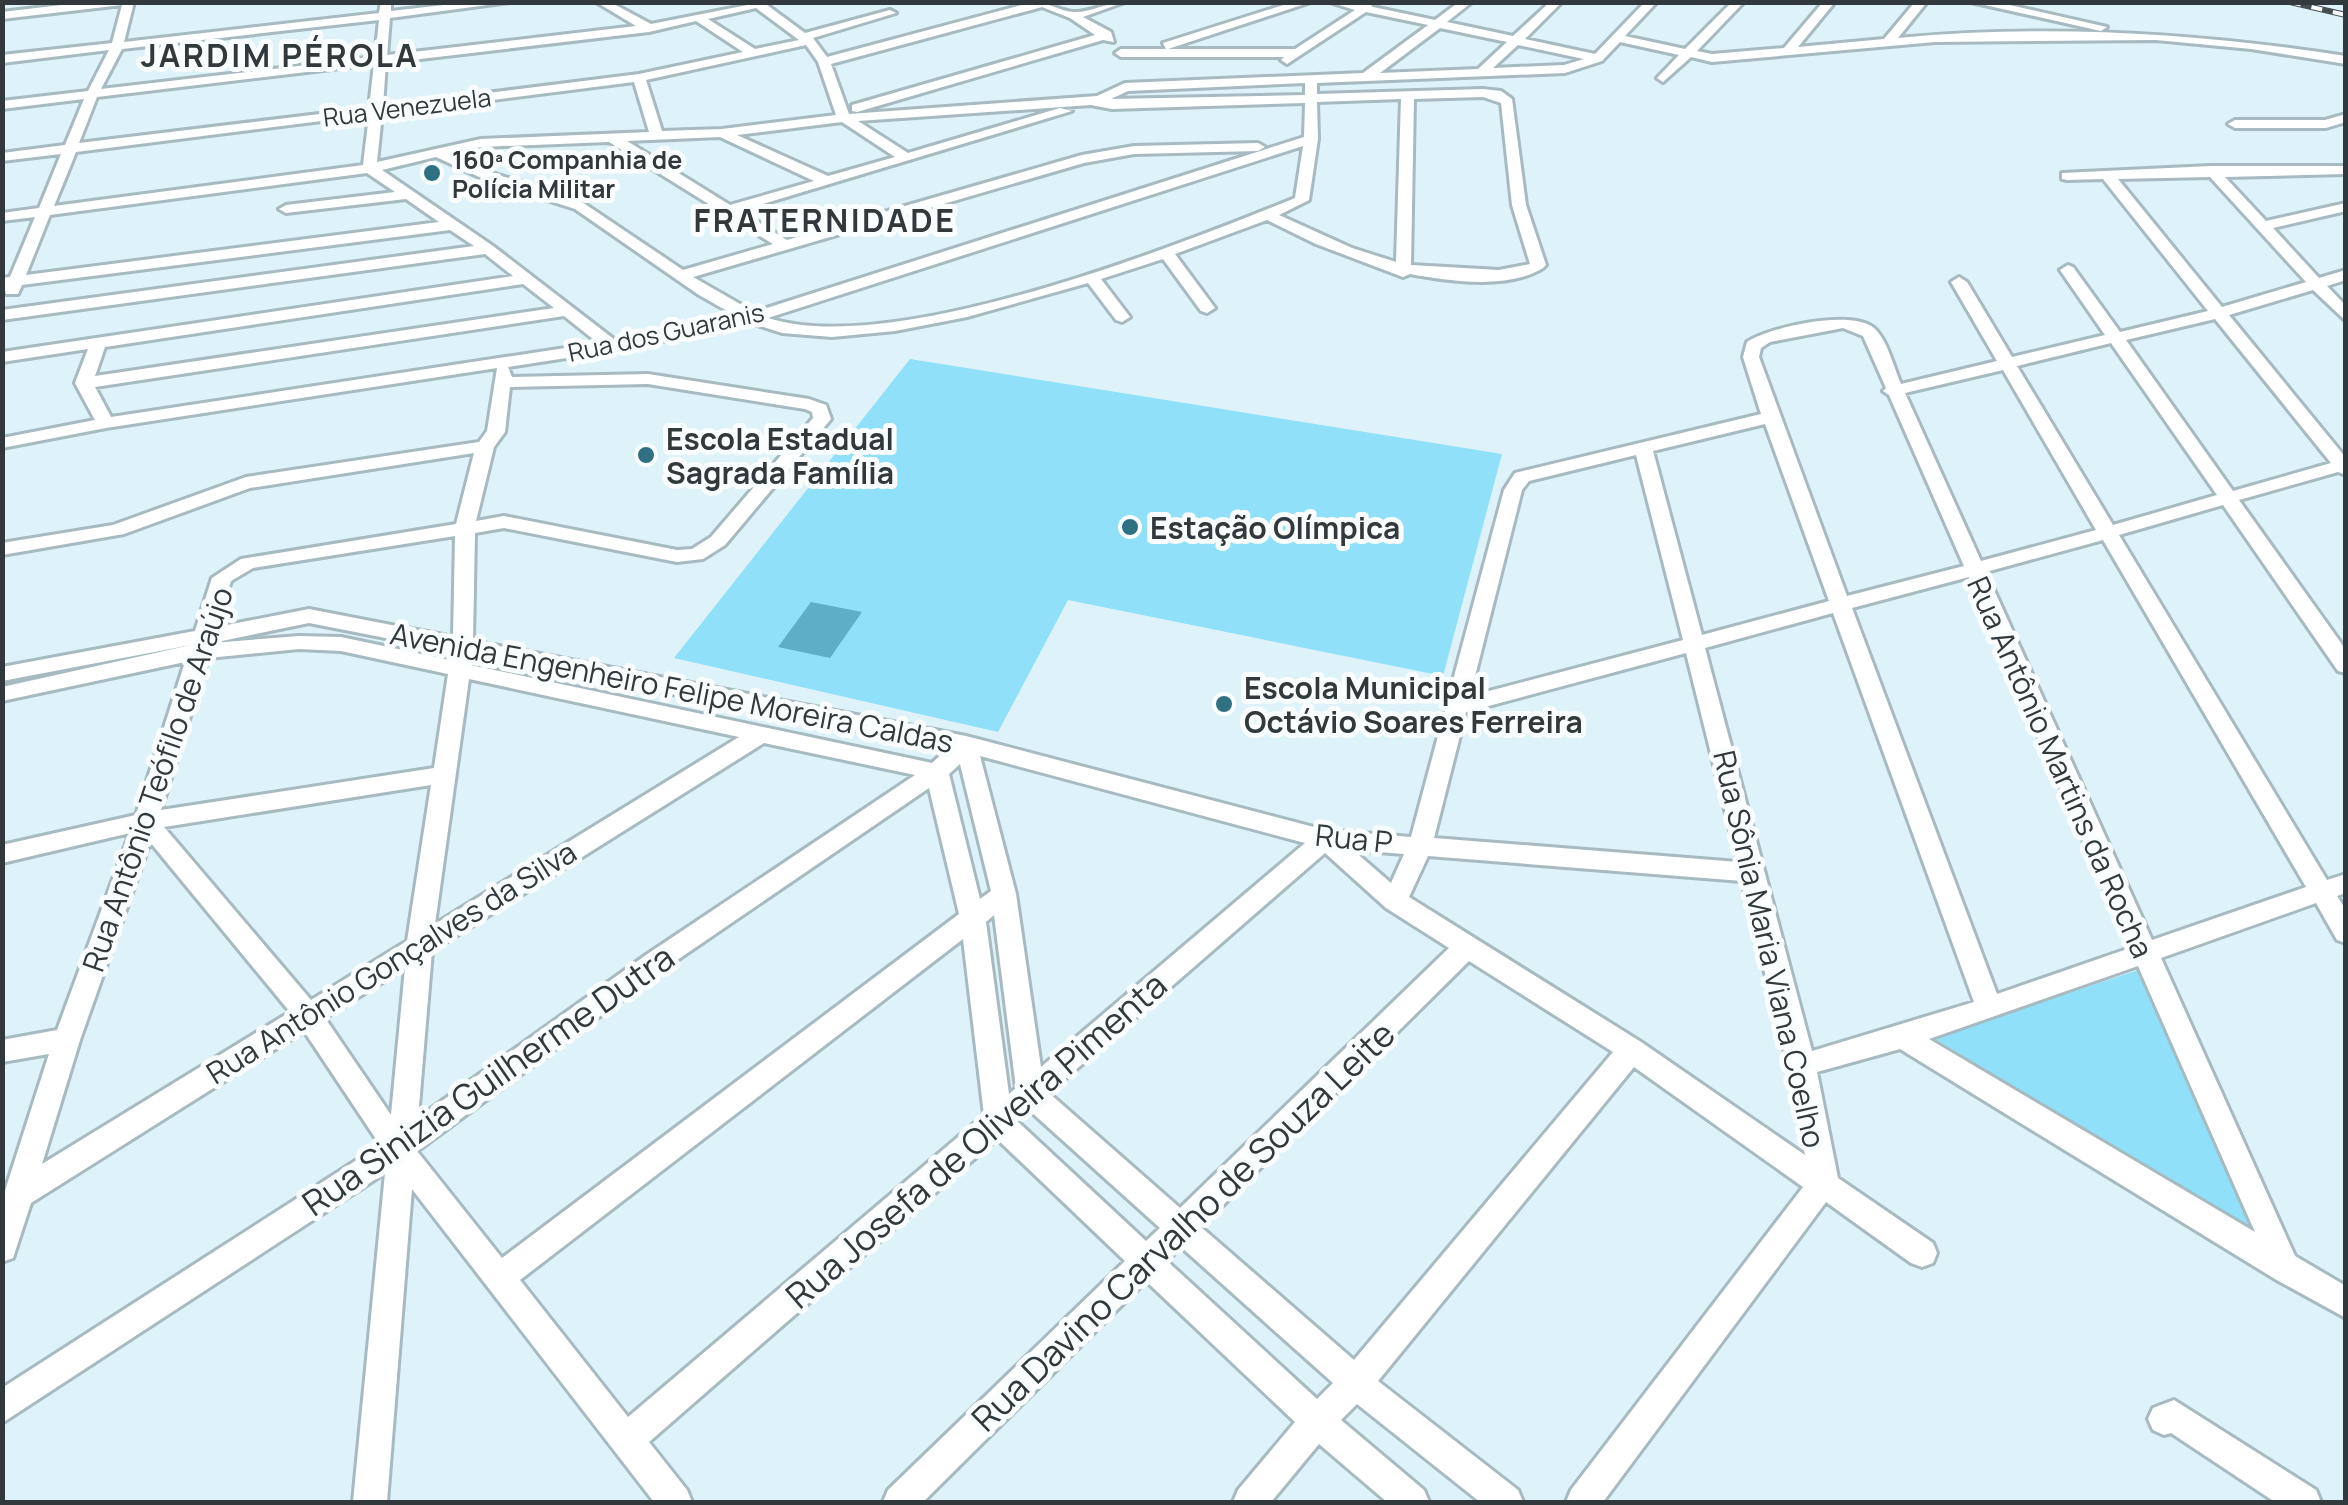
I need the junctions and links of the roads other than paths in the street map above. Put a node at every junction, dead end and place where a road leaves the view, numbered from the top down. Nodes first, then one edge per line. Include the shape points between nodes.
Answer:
1 (120, 2) edge
2 (128, 2) edge
3 (505, 2) edge
4 (601, 2) edge
5 (1120, 2) edge
6 (1306, 2) edge
7 (1334, 2) edge
8 (1467, 2) edge
9 (1557, 2) edge
10 (1652, 2) edge
11 (1739, 2) edge
12 (1830, 2) edge
13 (1922, 2) edge
14 (1976, 2) edge
15 (1040, 3) edge
16 (756, 4) edge
17 (887, 6) edge
18 (1369, 6) edge
19 (385, 10) edge
20 (2, 16) edge
21 (1074, 16) junction
22 (699, 18) junction
23 (1907, 22) junction
24 (1438, 24) junction
25 (649, 28) junction
26 (1106, 35) junction
27 (2153, 37) junction
28 (1616, 38) junction
29 (1935, 38) junction
30 (806, 39) junction
31 (1512, 40) junction
32 (1887, 43) junction
33 (117, 47) junction
34 (1788, 51) junction
35 (1298, 52) junction
36 (1121, 53) junction
37 (1144, 53) junction
38 (1688, 54) junction
39 (756, 56) junction
40 (1598, 58) junction
41 (2, 59) edge
42 (2346, 60) edge
43 (380, 62) junction
44 (824, 62) junction
45 (1479, 75) junction
46 (639, 78) junction
47 (1365, 78) junction
48 (1663, 78) dead end
49 (1311, 81) junction
50 (1256, 83) junction
51 (1125, 86) junction
52 (92, 95) junction
53 (1408, 97) junction
54 (1102, 100) junction
55 (1311, 101) junction
56 (2, 105) edge
57 (376, 111) junction
58 (844, 114) junction
59 (2346, 118) edge
60 (2235, 124) dead end
61 (722, 133) junction
62 (656, 134) junction
63 (614, 139) junction
64 (1311, 139) junction
65 (1282, 146) junction
66 (70, 149) junction
67 (438, 154) junction
68 (2, 157) edge
69 (908, 160) junction
70 (370, 168) junction
71 (2212, 170) junction
72 (2346, 170) edge
73 (2106, 174) junction
74 (2066, 176) dead end
75 (824, 180) junction
76 (412, 194) junction
77 (286, 209) dead end
78 (2343, 209) edge
79 (728, 210) junction
80 (48, 211) junction
81 (1268, 215) junction
82 (2, 217) edge
83 (453, 224) junction
84 (2263, 226) junction
85 (786, 246) junction
86 (488, 249) junction
87 (1165, 252) junction
88 (2068, 270) dead end
89 (1403, 272) junction
90 (683, 275) junction
91 (2346, 276) edge
92 (1092, 277) junction
93 (524, 279) junction
94 (10, 282) edge
95 (1959, 282) dead end
96 (2316, 283) junction
97 (1207, 308) dead end
98 (568, 311) junction
99 (2, 313) edge
100 (2218, 313) junction
101 (2346, 316) edge
102 (1122, 317) dead end
103 (752, 318) junction
104 (2112, 338) junction
105 (98, 343) junction
106 (612, 346) junction
107 (2, 357) edge
108 (2002, 361) junction
109 (504, 372) junction
110 (84, 382) junction
111 (1892, 390) junction
112 (1771, 417) junction
113 (106, 423) junction
114 (2, 443) edge
115 (485, 446) junction
116 (1643, 446) junction
117 (2344, 466) edge
118 (2226, 499) junction
119 (464, 525) junction
120 (2108, 532) junction
121 (2, 548) edge
122 (1972, 570) junction
123 (1838, 604) junction
124 (1696, 641) junction
125 (202, 643) junction
126 (462, 655) junction
127 (2346, 666) edge
128 (2, 674) edge
129 (2, 694) edge
130 (1459, 706) junction
131 (763, 733) junction
132 (966, 744) junction
133 (938, 772) junction
134 (447, 774) junction
135 (146, 821) junction
136 (1325, 839) junction
137 (1421, 844) junction
138 (2, 854) edge
139 (1752, 872) junction
140 (2346, 883) edge
141 (2320, 891) junction
142 (1004, 894) junction
143 (1395, 901) junction
144 (973, 920) junction
145 (2346, 933) edge
146 (420, 941) junction
147 (1465, 950) junction
148 (2145, 952) junction
149 (1988, 1005) junction
150 (308, 1015) junction
151 (1904, 1037) junction
152 (67, 1040) junction
153 (1631, 1050) junction
154 (2, 1051) edge
155 (1802, 1065) junction
156 (1031, 1095) junction
157 (999, 1123) junction
158 (398, 1149) junction
159 (1824, 1182) junction
160 (21, 1193) junction
161 (1179, 1226) junction
162 (2, 1248) edge
163 (1922, 1253) dead end
164 (1146, 1262) junction
165 (2286, 1269) junction
166 (500, 1278) junction
167 (2346, 1303) edge
168 (1356, 1384) junction
169 (2, 1407) edge
170 (2164, 1419) dead end
171 (1317, 1421) junction
172 (626, 1440) junction
173 (370, 1502) edge
174 (676, 1502) edge
175 (900, 1502) edge
176 (1250, 1502) edge
177 (1412, 1502) edge
178 (1506, 1502) edge
179 (1584, 1502) edge
180 (2304, 1502) edge

1 - 20 street
2 - 33 street
3 - 19 street
4 - 25 street
5 - 21 street
6 - 37 street
7 - 18 street
8 - 24 street
9 - 31 street
10 - 28 street
11 - 38 street
12 - 34 street
13 - 23 street
14 - 27 street
15 - 21 street
15 - 44 street
16 - 22 street
16 - 30 street
17 - 30 street, Rua Venezuela
18 - 24 street
18 - 35 street
19 - 33 street
19 - 43 street
21 - 26 street
22 - 25 street
22 - 39 street
23 - 29 street
23 - 32 street
24 - 31 street
24 - 47 street
25 - 43 street
26 - 36 street
26 - 58 street
27 - 29 street
27 - 42 street
28 - 38 street
28 - 40 street
29 - 32 street
30 - 39 street, Rua Venezuela
30 - 44 street
31 - 40 street
31 - 45 street
32 - 34 street
33 - 41 street
33 - 52 street
34 - 38 street
35 - 37 street
35 - 50 street
36 - 37 street
36 - 51 street
38 - 48 street
39 - 46 street, Rua Venezuela
40 - 45 street via 1565,69
43 - 52 street
43 - 57 street
44 - 58 street
45 - 47 street
46 - 57 street, Rua Venezuela
46 - 62 street
47 - 49 street
49 - 50 street
49 - 55 street
50 - 51 street
51 - 54 street
52 - 56 street
52 - 66 street
53 - 55 street
53 - 89 street
53 - 89 street via 1483,93 1507,102 1519,206 1538,265 1469,276
54 - 55 street
54 - 58 street
54 - 69 street
55 - 64 street
57 - 66 street, Rua Venezuela
57 - 70 street
58 - 61 street
58 - 69 street
59 - 60 street
61 - 62 street
61 - 75 street
62 - 63 street
63 - 67 street via 481,143
63 - 79 street
64 - 65 street, Rua dos Guaranis
64 - 81 street via 1302,200
65 - 85 street via 1134,150 1082,159
65 - 103 street, Rua dos Guaranis
66 - 68 street, Rua Venezuela
66 - 80 street
67 - 70 street
67 - 90 street via 578,205
69 - 75 street
70 - 76 street
70 - 80 street
71 - 72 street
71 - 73 street
71 - 84 street
73 - 74 street
73 - 100 street
75 - 79 street
76 - 77 street
76 - 83 street
78 - 84 street
79 - 85 street
80 - 82 street
80 - 94 street
81 - 87 street
81 - 89 street
83 - 86 street
83 - 94 street
84 - 96 street
85 - 90 street
86 - 93 street
86 - 99 street
87 - 92 street
87 - 97 street
88 - 104 street
90 - 103 street
91 - 96 street
92 - 102 street
92 - 103 street via 868,330 799,332
93 - 98 street
93 - 105 street
94 - 99 street
95 - 108 street
96 - 100 street
96 - 101 street
98 - 106 street
98 - 110 street
100 - 104 street
100 - 117 street
103 - 106 street, Rua dos Guaranis
104 - 108 street
104 - 118 street
105 - 107 street
105 - 110 street
106 - 109 street, Rua dos Guaranis
108 - 111 street
108 - 120 street
109 - 113 street, Rua dos Guaranis
109 - 115 street via 496,432
109 - 119 street, Rua Antônio Teófilo de Araújo via 648,379 809,404 820,409 822,419 718,541 696,555 504,522
110 - 113 street
111 - 112 street, Rua Antônio Martins da Rocha via 1863,327 1843,323 1765,338 1751,357
111 - 122 street, Rua Antônio Martins da Rocha
112 - 116 street
112 - 123 street
113 - 114 street, Rua dos Guaranis
115 - 119 street
115 - 121 street via 246,483 117,530
116 - 124 street, Rua Sônia Maria Viana Coelho
116 - 130 street via 1522,477 1513,490
117 - 118 street
118 - 120 street
118 - 127 street
119 - 125 street, Rua Antônio Teófilo de Araújo via 232,569 222,578
119 - 126 street
120 - 122 street
120 - 141 street
122 - 123 street
122 - 148 street, Rua Antônio Martins da Rocha
123 - 124 street
123 - 149 street
124 - 130 street
124 - 139 street, Rua Sônia Maria Viana Coelho
125 - 126 street, Avenida Engenheiro Felipe Moreira Caldas via 309,616
125 - 128 street, Avenida Engenheiro Felipe Moreira Caldas
125 - 129 street, Avenida Engenheiro Felipe Moreira Caldas
125 - 135 street, Rua Antônio Teófilo de Araújo
126 - 131 street, Avenida Engenheiro Felipe Moreira Caldas
126 - 132 street, Avenida Engenheiro Felipe Moreira Caldas
126 - 134 street
130 - 137 street
131 - 133 street, Avenida Engenheiro Felipe Moreira Caldas
131 - 146 street, Rua Antônio Gonçalves da Silva
132 - 133 street, Rua Sinizia Guilherme Dutra
132 - 136 street, Rua P
132 - 142 street, Avenida Engenheiro Felipe Moreira Caldas
133 - 144 street, Avenida Engenheiro Felipe Moreira Caldas
133 - 158 street, Rua Sinizia Guilherme Dutra via 655,962
134 - 135 street
134 - 146 street
135 - 138 street
135 - 150 street
135 - 152 street, Rua Antônio Teófilo de Araújo
136 - 137 street, Rua P
136 - 143 street
136 - 156 street, Rua Josefa de Oliveira Pimenta
137 - 139 street, Rua P
137 - 143 street
139 - 155 street, Rua Sônia Maria Viana Coelho
140 - 141 street
141 - 145 street
141 - 148 street
142 - 144 street
142 - 156 street, Avenida Engenheiro Felipe Moreira Caldas
143 - 147 street
144 - 157 street, Avenida Engenheiro Felipe Moreira Caldas
144 - 166 street
146 - 150 street, Rua Antônio Gonçalves da Silva
146 - 158 street
147 - 153 street
147 - 161 street, Rua Davino Carvalho de Souza Leite
148 - 149 street
148 - 165 street, Rua Antônio Martins da Rocha
149 - 151 street
150 - 158 street
150 - 160 street, Rua Antônio Gonçalves da Silva
151 - 155 street
151 - 165 street
152 - 154 street
152 - 160 street, Rua Antônio Teófilo de Araújo
153 - 159 street
153 - 168 street
155 - 159 street, Rua Sônia Maria Viana Coelho
156 - 157 street, Rua Josefa de Oliveira Pimenta
156 - 161 street
157 - 164 street
157 - 172 street, Rua Josefa de Oliveira Pimenta
158 - 166 street
158 - 169 street, Rua Sinizia Guilherme Dutra
158 - 173 street
159 - 163 street
159 - 179 street, Rua Sônia Maria Viana Coelho
160 - 162 street, Rua Antônio Teófilo de Araújo
161 - 164 street, Rua Davino Carvalho de Souza Leite
161 - 168 street
164 - 171 street
164 - 175 street, Rua Davino Carvalho de Souza Leite
165 - 167 street
166 - 172 street
168 - 171 street
168 - 178 street
170 - 180 street via 2174,1416
171 - 176 street
171 - 177 street
172 - 174 street

